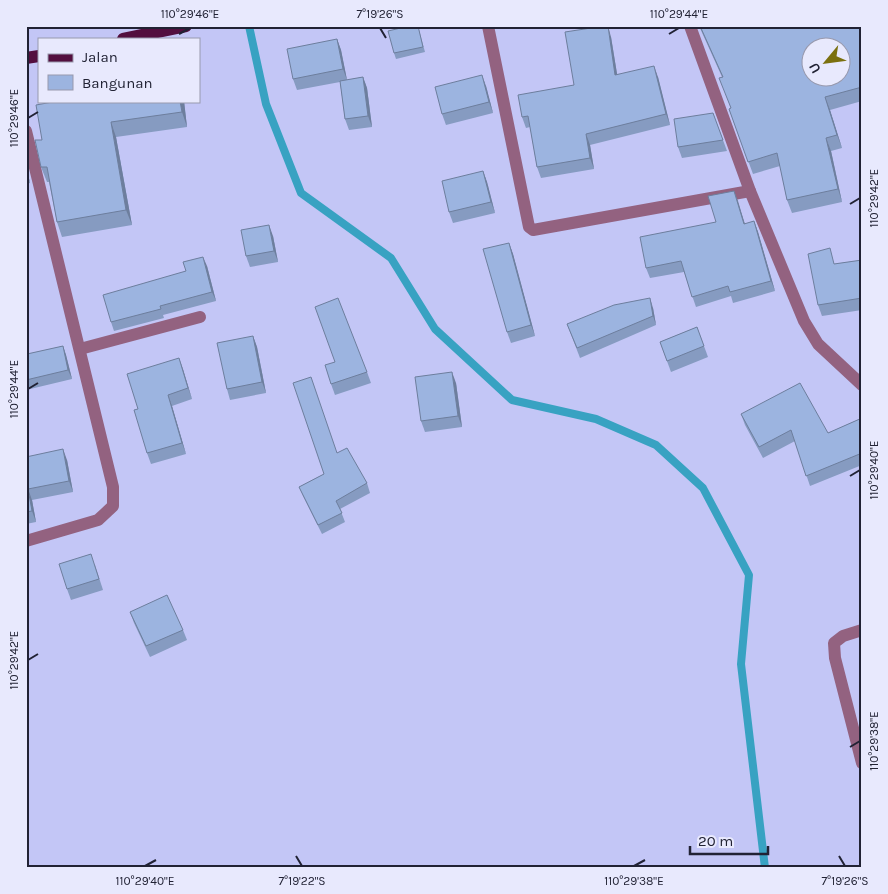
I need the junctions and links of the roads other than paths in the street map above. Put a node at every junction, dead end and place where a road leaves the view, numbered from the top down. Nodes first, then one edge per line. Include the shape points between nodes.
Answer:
1 (186, 26) edge
2 (488, 26) edge
3 (690, 26) edge
4 (128, 38) edge
5 (26, 132) edge
6 (750, 191) junction
7 (200, 317) dead end
8 (80, 348) junction
9 (862, 385) edge
10 (26, 541) edge
11 (862, 630) edge
12 (862, 763) edge

1 - 4 main road
2 - 6 street via 529,227 533,230
3 - 6 street
5 - 8 street
6 - 9 street via 804,321 818,344
7 - 8 street
8 - 10 street via 113,487 113,506 98,520
11 - 12 street via 843,636 834,643

